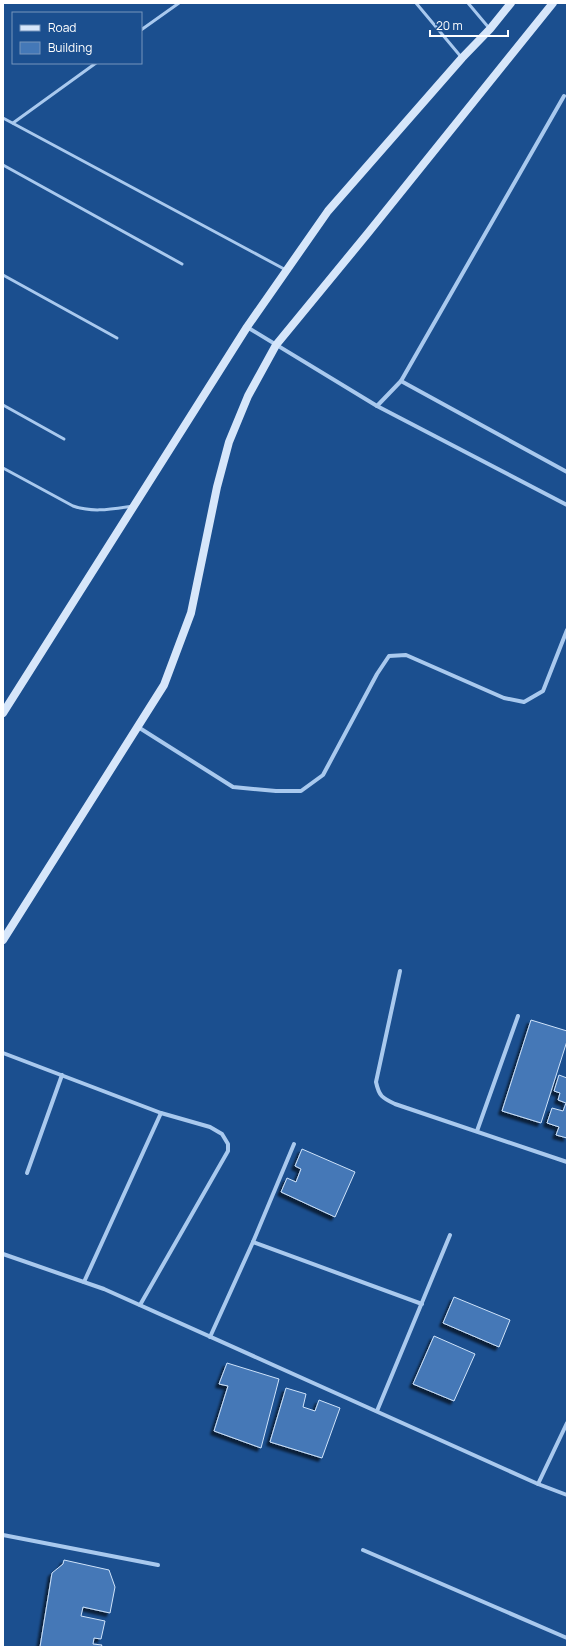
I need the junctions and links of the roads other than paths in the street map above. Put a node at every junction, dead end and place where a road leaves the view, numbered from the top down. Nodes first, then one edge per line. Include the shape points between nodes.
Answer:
1 (178, 3) edge
2 (416, 3) edge
3 (468, 3) edge
4 (511, 3) edge
5 (553, 3) edge
6 (142, 29) edge
7 (490, 29) junction
8 (462, 58) junction
9 (95, 64) edge
10 (564, 96) dead end
11 (3, 118) edge
12 (13, 124) junction
13 (3, 165) edge
14 (182, 264) dead end
15 (286, 270) junction
16 (3, 275) edge
17 (247, 327) junction
18 (117, 338) dead end
19 (276, 345) junction
20 (401, 381) junction
21 (3, 405) edge
22 (377, 406) junction
23 (64, 439) dead end
24 (3, 468) edge
25 (567, 472) edge
26 (567, 505) edge
27 (133, 506) junction
28 (567, 630) edge
29 (3, 713) edge
30 (138, 727) junction
31 (3, 940) edge
32 (400, 971) dead end
33 (518, 1016) dead end
34 (3, 1053) edge
35 (62, 1075) junction
36 (161, 1113) junction
37 (477, 1131) junction
38 (294, 1144) dead end
39 (567, 1162) edge
40 (27, 1173) dead end
41 (450, 1235) dead end
42 (253, 1242) junction
43 (3, 1254) edge
44 (84, 1282) junction
45 (422, 1304) junction
46 (140, 1305) junction
47 (210, 1337) junction
48 (377, 1412) junction
49 (567, 1423) edge
50 (538, 1484) junction
51 (567, 1495) edge
52 (3, 1535) edge
53 (363, 1550) dead end
54 (158, 1565) dead end
55 (567, 1638) edge

1 - 6 lane
2 - 8 lane
3 - 7 lane
4 - 7 main road
5 - 19 main road
7 - 8 main road
8 - 15 main road via 328,211
9 - 12 lane
10 - 20 street
11 - 12 lane
12 - 15 lane
13 - 14 lane
15 - 17 main road
16 - 18 lane
17 - 19 street
17 - 27 main road
19 - 22 street
19 - 30 main road via 248,396 229,442 217,487 191,614 164,685
20 - 22 street
20 - 25 street
21 - 23 lane
22 - 26 street
24 - 27 lane via 84,510
27 - 29 main road
28 - 30 street via 544,691 524,702 504,698 406,655 389,656 322,775 301,791 233,787
30 - 31 main road
32 - 37 street via 376,1082 378,1093 395,1104
33 - 37 street
34 - 35 street
35 - 36 street
35 - 40 street
36 - 44 street
36 - 46 street via 210,1127 222,1134 228,1144 228,1151
37 - 39 street
38 - 42 street
41 - 45 street
42 - 45 street
42 - 47 street
43 - 44 street
44 - 46 street
45 - 48 street
46 - 47 street
47 - 48 street
48 - 50 street
49 - 50 street
50 - 51 street
52 - 54 street
53 - 55 street

